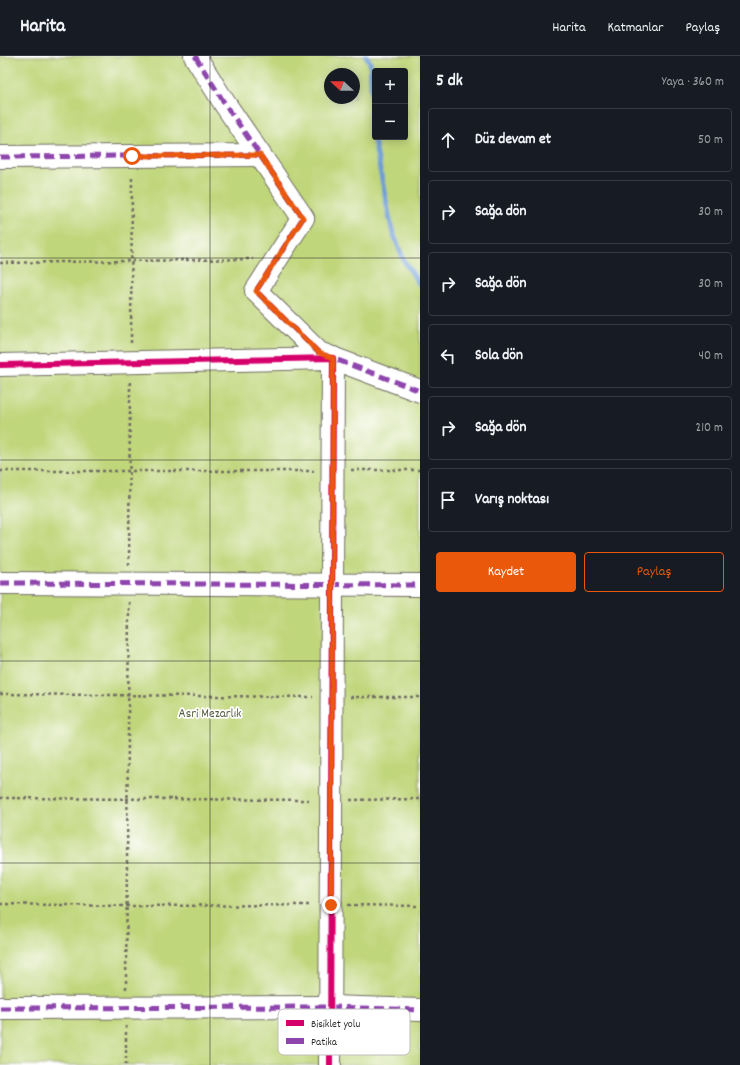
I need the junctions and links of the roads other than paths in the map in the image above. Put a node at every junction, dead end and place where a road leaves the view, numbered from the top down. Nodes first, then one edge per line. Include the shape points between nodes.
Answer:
1 (195, 56) edge
2 (260, 155) junction
3 (0, 157) edge
4 (333, 358) junction
5 (0, 366) edge
6 (420, 391) edge
7 (0, 583) edge
8 (332, 585) junction
9 (420, 585) edge
10 (0, 1008) edge
11 (330, 1008) junction
12 (375, 1009) edge
13 (410, 1010) edge
14 (420, 1010) edge

1 - 2 street
2 - 3 street
2 - 4 street via 303,218 256,291 319,353
4 - 5 street
4 - 6 street
4 - 8 street
7 - 8 street
8 - 9 street
8 - 11 street
10 - 11 street
11 - 12 street
13 - 14 street

